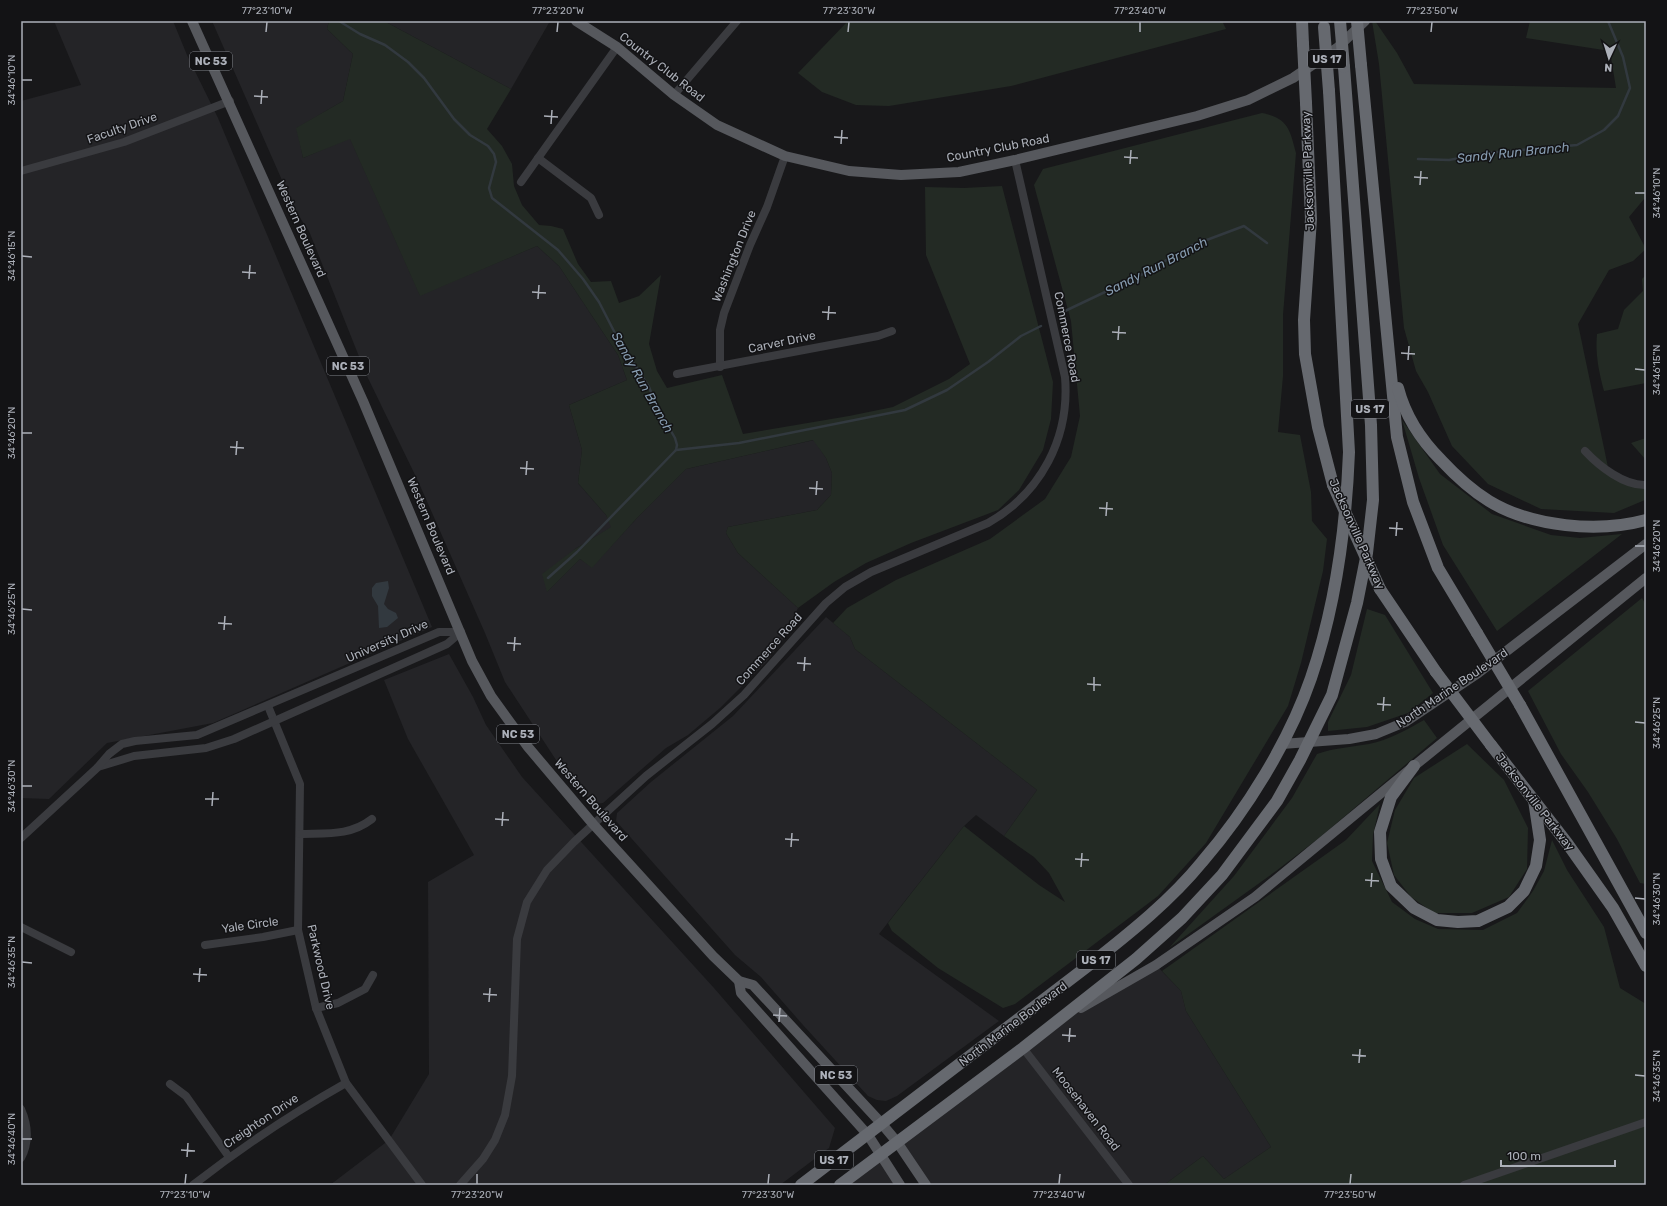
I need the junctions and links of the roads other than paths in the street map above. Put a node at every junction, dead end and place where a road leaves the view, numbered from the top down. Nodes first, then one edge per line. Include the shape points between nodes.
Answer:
1 (192, 21) edge
2 (576, 21) edge
3 (737, 21) edge
4 (1302, 21) edge
5 (1340, 21) edge
6 (1357, 21) edge
7 (1365, 21) edge
8 (1324, 24) edge
9 (617, 47) junction
10 (674, 95) junction
11 (230, 102) junction
12 (785, 156) junction
13 (538, 158) junction
14 (1015, 160) junction
15 (21, 171) edge
16 (521, 182) dead end
17 (599, 215) dead end
18 (892, 331) dead end
19 (1387, 342) junction
20 (720, 367) junction
21 (677, 374) dead end
22 (1585, 451) dead end
23 (1646, 485) edge
24 (1646, 520) edge
25 (1646, 544) edge
26 (1645, 583) edge
27 (461, 632) junction
28 (268, 706) junction
29 (274, 720) junction
30 (1309, 741) junction
31 (1282, 744) junction
32 (1414, 766) junction
33 (97, 768) junction
34 (1534, 800) junction
35 (372, 819) dead end
36 (593, 824) junction
37 (300, 834) junction
38 (21, 838) edge
39 (21, 927) edge
40 (298, 930) junction
41 (1646, 933) edge
42 (205, 945) dead end
43 (71, 952) dead end
44 (1646, 966) edge
45 (373, 975) dead end
46 (740, 981) junction
47 (316, 1008) junction
48 (1054, 1023) junction
49 (1023, 1048) junction
50 (346, 1083) junction
51 (170, 1084) dead end
52 (21, 1109) edge
53 (1646, 1122) edge
54 (882, 1124) junction
55 (868, 1135) junction
56 (897, 1142) junction
57 (879, 1155) junction
58 (230, 1156) junction
59 (21, 1158) edge
60 (193, 1185) edge
61 (422, 1185) edge
62 (460, 1185) edge
63 (801, 1185) edge
64 (840, 1185) edge
65 (900, 1185) edge
66 (926, 1185) edge
67 (1129, 1185) edge
68 (1464, 1185) edge

1 - 11 main road, Western Boulevard / NC 53
2 - 9 main road, Country Club Road
3 - 10 street
4 - 34 highway, Jacksonville Parkway, bridge via 1311,220 1304,320 1305,354 1318,427 1333,485 1380,588 1436,672
5 - 30 highway, US 17, bridge via 1370,417 1372,500 1357,603 1345,649 1332,695
6 - 19 highway, Jacksonville Parkway, bridge
7 - 14 main road, Country Club Road via 1337,48 1293,78 1248,100 1197,116
8 - 31 highway, US 17, bridge via 1349,452 1347,511 1328,620 1311,679
9 - 10 main road, Country Club Road
9 - 13 street
10 - 12 main road, Country Club Road via 717,124
11 - 15 street, Faculty Drive via 124,142
11 - 27 main road, Western Boulevard / NC 53 via 364,401
12 - 14 main road, Country Club Road via 848,171 901,175 959,172
12 - 20 street, Washington Drive via 724,313 720,336
13 - 16 street
13 - 17 street via 590,198
14 - 36 street, Commerce Road via 1066,391 1063,420 1055,450 1039,478 1017,503 988,523 871,572 845,587 826,603 744,695 646,776
18 - 20 street, Carver Drive via 878,336
19 - 24 highway via 1401,401 1423,441 1456,477 1490,502 1528,518 1571,527 1606,526
19 - 41 highway, Jacksonville Parkway, bridge via 1398,437 1413,502 1438,568 1520,706
20 - 21 street, Carver Drive
22 - 23 street via 1609,472
25 - 30 main road, North Marine Boulevard via 1478,673 1405,722 1376,734 1349,739
26 - 32 main road, North Marine Boulevard
27 - 28 street, University Drive via 439,632
27 - 29 street, University Drive via 447,644
27 - 36 main road, Western Boulevard / NC 53 via 472,661 494,699 528,747
28 - 29 street, Parkwood Drive
28 - 33 street, University Drive via 197,735 122,744
29 - 33 street, University Drive via 234,739 206,748 134,756
29 - 37 street, Parkwood Drive via 300,784
30 - 31 main road, North Marine Boulevard
30 - 48 highway, US 17 via 1278,801 1222,875 1182,918 1136,959
31 - 54 highway, North Marine Boulevard / US 17 via 1245,807 1202,863 1171,894 1126,936
32 - 34 highway via 1391,797 1380,832 1380,860 1391,886 1414,908 1437,920 1478,921 1508,907 1524,891 1536,866 1540,840
32 - 48 main road, North Marine Boulevard via 1309,855 1222,921 1156,965
33 - 38 street, University Drive
34 - 44 highway, Jacksonville Parkway via 1612,908
35 - 37 street via 363,826 347,832
36 - 46 main road, Western Boulevard / NC 53 via 713,956
36 - 62 street, Commerce Road via 547,870 527,902 516,945 512,1076 508,1105 495,1140
37 - 40 street, Parkwood Drive
39 - 43 street
40 - 42 street, Yale Circle via 262,938
40 - 47 street, Parkwood Drive
45 - 47 street via 364,989 338,1003
46 - 54 main road, Western Boulevard / NC 53 via 753,985
46 - 55 main road, Western Boulevard / NC 53 via 741,993
47 - 50 street, Parkwood Drive
48 - 49 highway, North Marine Boulevard / US 17
49 - 56 highway, North Marine Boulevard / US 17
49 - 67 street, Moosehaven Road
50 - 58 street, Creighton Drive via 298,1110
50 - 61 street, Parkwood Drive
51 - 58 street via 186,1096
52 - 59 street via 28,1131
53 - 68 street
54 - 55 highway, North Marine Boulevard / US 17
54 - 56 main road, Western Boulevard / NC 53
55 - 57 main road, Western Boulevard / NC 53
55 - 63 highway, North Marine Boulevard / US 17
56 - 57 highway, North Marine Boulevard / US 17
56 - 66 main road, Western Boulevard / NC 53
57 - 64 highway, North Marine Boulevard / US 17
57 - 65 main road, Western Boulevard / NC 53
58 - 60 street, Creighton Drive

